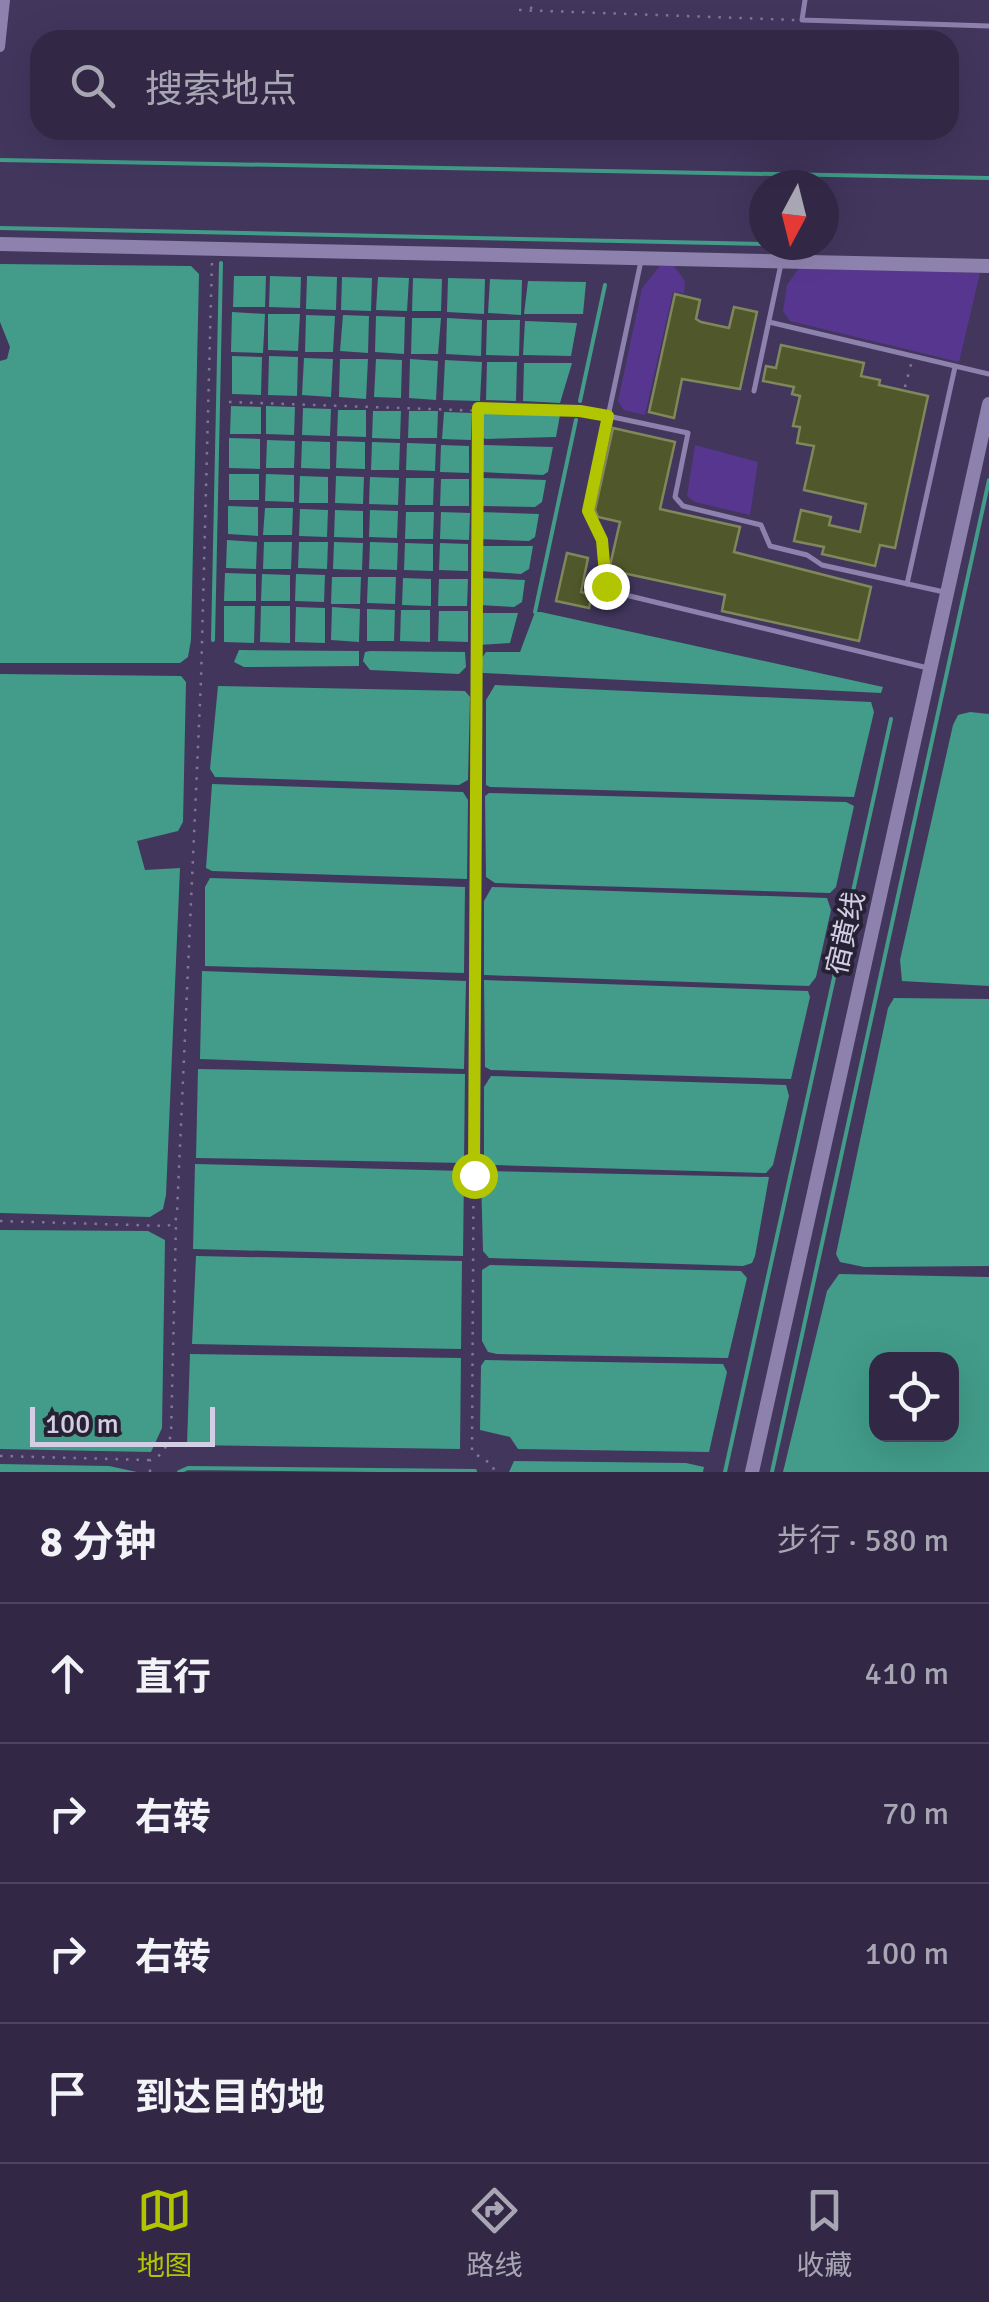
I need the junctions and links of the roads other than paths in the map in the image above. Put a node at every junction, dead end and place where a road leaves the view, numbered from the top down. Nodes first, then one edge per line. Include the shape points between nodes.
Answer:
1 (5, 0) edge
2 (805, 0) edge
3 (989, 26) edge
4 (0, 47) edge
5 (0, 244) edge
6 (641, 258) junction
7 (782, 262) junction
8 (989, 266) edge
9 (769, 322) junction
10 (956, 366) junction
11 (989, 374) edge
12 (754, 390) dead end
13 (989, 404) edge
14 (608, 416) junction
15 (907, 584) junction
16 (947, 593) junction
17 (930, 669) junction
18 (752, 1472) edge

1 - 4 street
2 - 3 lane via 802,20
5 - 6 main road
6 - 7 main road
6 - 14 lane
7 - 8 main road
7 - 9 lane
9 - 10 lane
9 - 12 lane
10 - 11 lane
10 - 15 lane
13 - 16 main road, 宿黄线
14 - 15 lane via 688,433 675,497 683,506 761,525 770,546 822,565
14 - 17 lane via 588,511 602,540 609,591
15 - 16 lane
16 - 17 main road, 宿黄线
17 - 18 main road, 宿黄线

